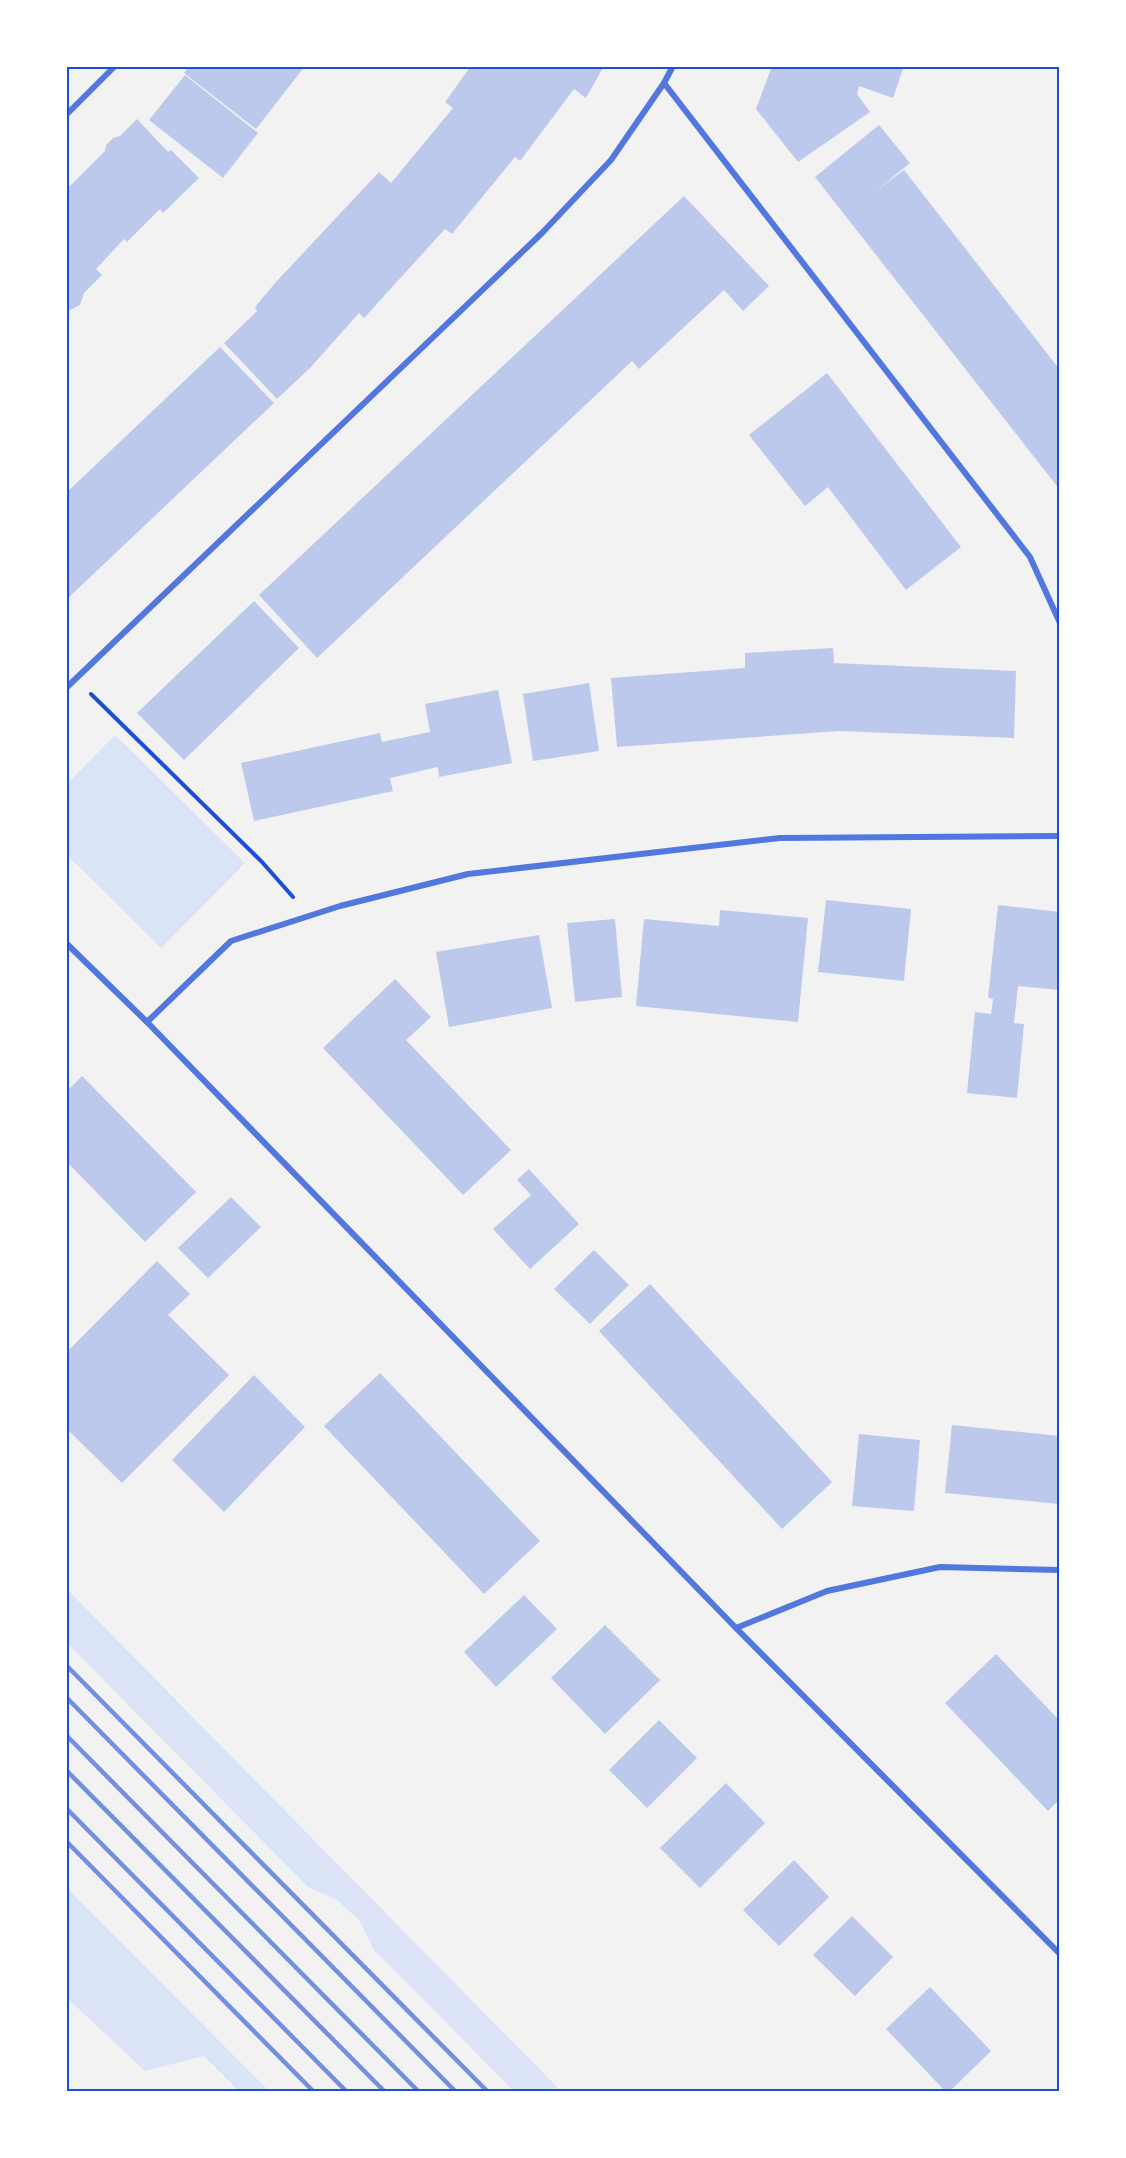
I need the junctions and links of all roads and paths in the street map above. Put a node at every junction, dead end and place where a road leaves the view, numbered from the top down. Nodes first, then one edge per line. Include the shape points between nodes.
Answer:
1 (115, 66) edge
2 (673, 66) edge
3 (664, 83) junction
4 (66, 115) edge
5 (1060, 623) edge
6 (75, 679) junction
7 (66, 688) edge
8 (1060, 836) edge
9 (309, 916) junction
10 (66, 943) edge
11 (147, 1022) junction
12 (1060, 1570) edge
13 (736, 1628) junction
14 (1060, 1954) edge

1 - 4 street
2 - 3 street
3 - 5 street via 1030,557
3 - 6 street via 611,160 542,233
6 - 7 street
6 - 9 path via 262,862
8 - 9 street via 780,838 599,857 468,874
9 - 11 street via 231,941
10 - 11 street
11 - 13 street
12 - 13 street via 940,1567 827,1591
13 - 14 street

